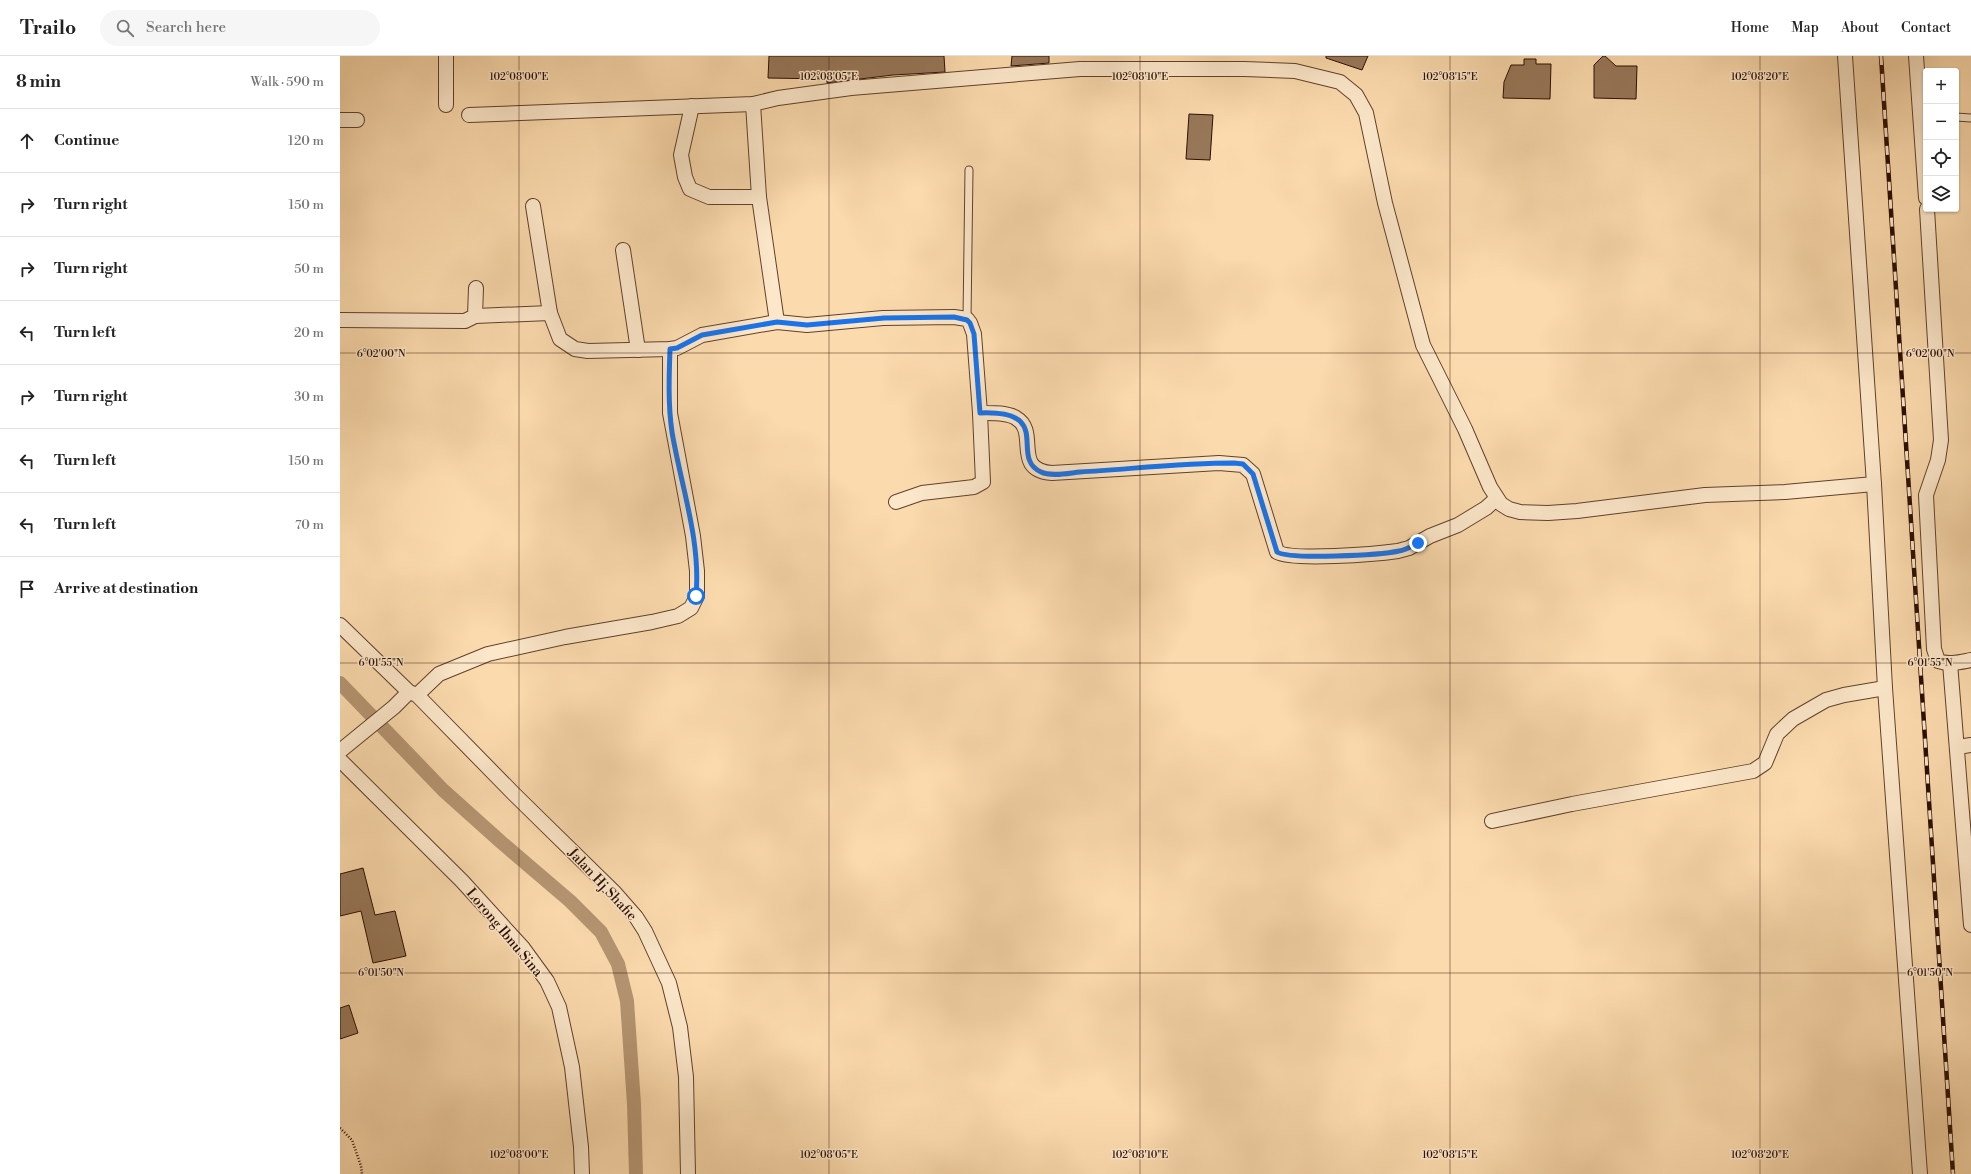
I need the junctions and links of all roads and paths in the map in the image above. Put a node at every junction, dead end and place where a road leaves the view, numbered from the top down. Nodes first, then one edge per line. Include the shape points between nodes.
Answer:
1 (446, 56) edge
2 (1845, 56) edge
3 (1916, 56) edge
4 (1080, 63) edge
5 (1923, 102) edge
6 (753, 104) junction
7 (1923, 104) edge
8 (446, 105) dead end
9 (692, 106) junction
10 (469, 115) dead end
11 (1959, 117) edge
12 (1971, 118) edge
13 (340, 120) edge
14 (356, 120) dead end
15 (970, 170) dead end
16 (1925, 176) edge
17 (759, 197) junction
18 (533, 206) dead end
19 (1927, 212) edge
20 (624, 250) dead end
21 (476, 288) dead end
22 (550, 312) junction
23 (475, 316) junction
24 (340, 320) edge
25 (967, 320) junction
26 (777, 322) junction
27 (670, 349) junction
28 (638, 350) junction
29 (980, 413) junction
30 (1874, 484) junction
31 (1496, 499) junction
32 (896, 502) dead end
33 (340, 625) edge
34 (1971, 660) edge
35 (1950, 663) junction
36 (1885, 688) junction
37 (413, 694) junction
38 (1964, 746) edge
39 (343, 748) edge
40 (340, 760) edge
41 (1492, 821) dead end
42 (1971, 925) edge
43 (340, 1128) edge
44 (362, 1174) edge
45 (582, 1174) edge
46 (688, 1174) edge
47 (1920, 1174) edge

1 - 8 street
2 - 30 street
3 - 5 street
4 - 6 street via 851,88
4 - 31 street via 1294,71 1340,82 1352,92 1366,113 1385,203 1423,345
6 - 9 street
6 - 17 street
7 - 16 street
9 - 10 street
9 - 17 street via 681,155 690,189 710,196
11 - 12 lane
13 - 14 street
15 - 25 lane
17 - 26 street
18 - 22 street
19 - 35 street via 1941,440 1938,460 1926,495 1927,526 1934,653 1938,661
20 - 28 street
21 - 23 street
22 - 23 street
22 - 28 street via 560,339 575,349 607,352
23 - 24 street via 465,321
25 - 26 street via 954,317 884,318 807,325
25 - 29 street via 974,334
26 - 27 street via 702,335
27 - 28 street
27 - 37 street via 670,413 693,536 696,571 696,596 691,608 678,616 652,622 565,636 488,654 439,674
29 - 31 street via 1016,417 1022,423 1029,460 1032,466 1041,472 1243,464 1249,468 1256,481 1277,552 1289,556 1385,553 1409,548 1458,525
29 - 32 street via 983,482 974,487 922,493
30 - 31 street via 1786,492 1705,495 1548,513 1520,512 1509,509
30 - 36 street
33 - 37 street, Jalan Hj Shafie
34 - 35 street
35 - 38 street
36 - 41 street via 1826,700 1793,719 1777,734 1765,763 1753,771
36 - 47 street
37 - 39 street
37 - 46 street, Jalan Hj Shafie via 615,893 645,931 669,983 678,1017 686,1077
38 - 42 street
40 - 45 street, Lorong Ibnu Sina via 462,881 520,944 547,981 559,1006 572,1067
43 - 44 path via 352,1140

